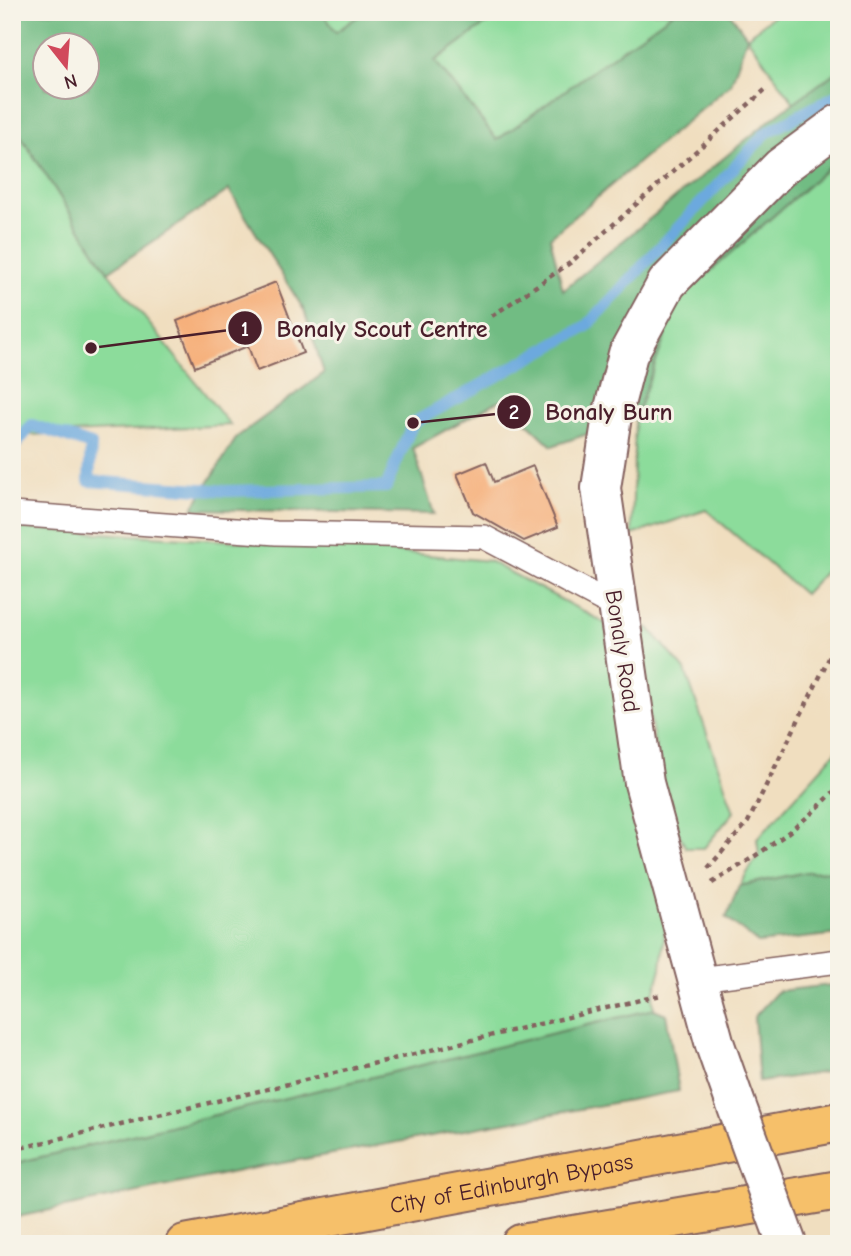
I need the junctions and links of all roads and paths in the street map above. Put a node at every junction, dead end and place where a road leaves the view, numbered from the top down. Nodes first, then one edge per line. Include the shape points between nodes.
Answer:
1 (766, 89) dead end
2 (839, 124) edge
3 (492, 316) dead end
4 (12, 514) edge
5 (616, 607) junction
6 (832, 652) dead end
7 (839, 786) edge
8 (678, 904) junction
9 (839, 961) edge
10 (699, 979) junction
11 (839, 1122) edge
12 (12, 1150) edge
13 (839, 1190) edge
14 (185, 1244) edge
15 (521, 1244) edge
16 (787, 1244) edge

1 - 3 path via 570,263
2 - 5 street, Bonaly Road via 780,167 667,284 628,354 601,488
4 - 5 lane via 276,533 484,537
5 - 8 street, Bonaly Road via 644,783
6 - 8 path via 748,822
7 - 8 path via 814,814 760,854
8 - 10 street, Bonaly Road
9 - 10 lane
10 - 12 path via 653,998
10 - 16 street, Bonaly Road, bridge via 715,1045
11 - 14 highway, City of Edinburgh Bypass
13 - 15 highway

